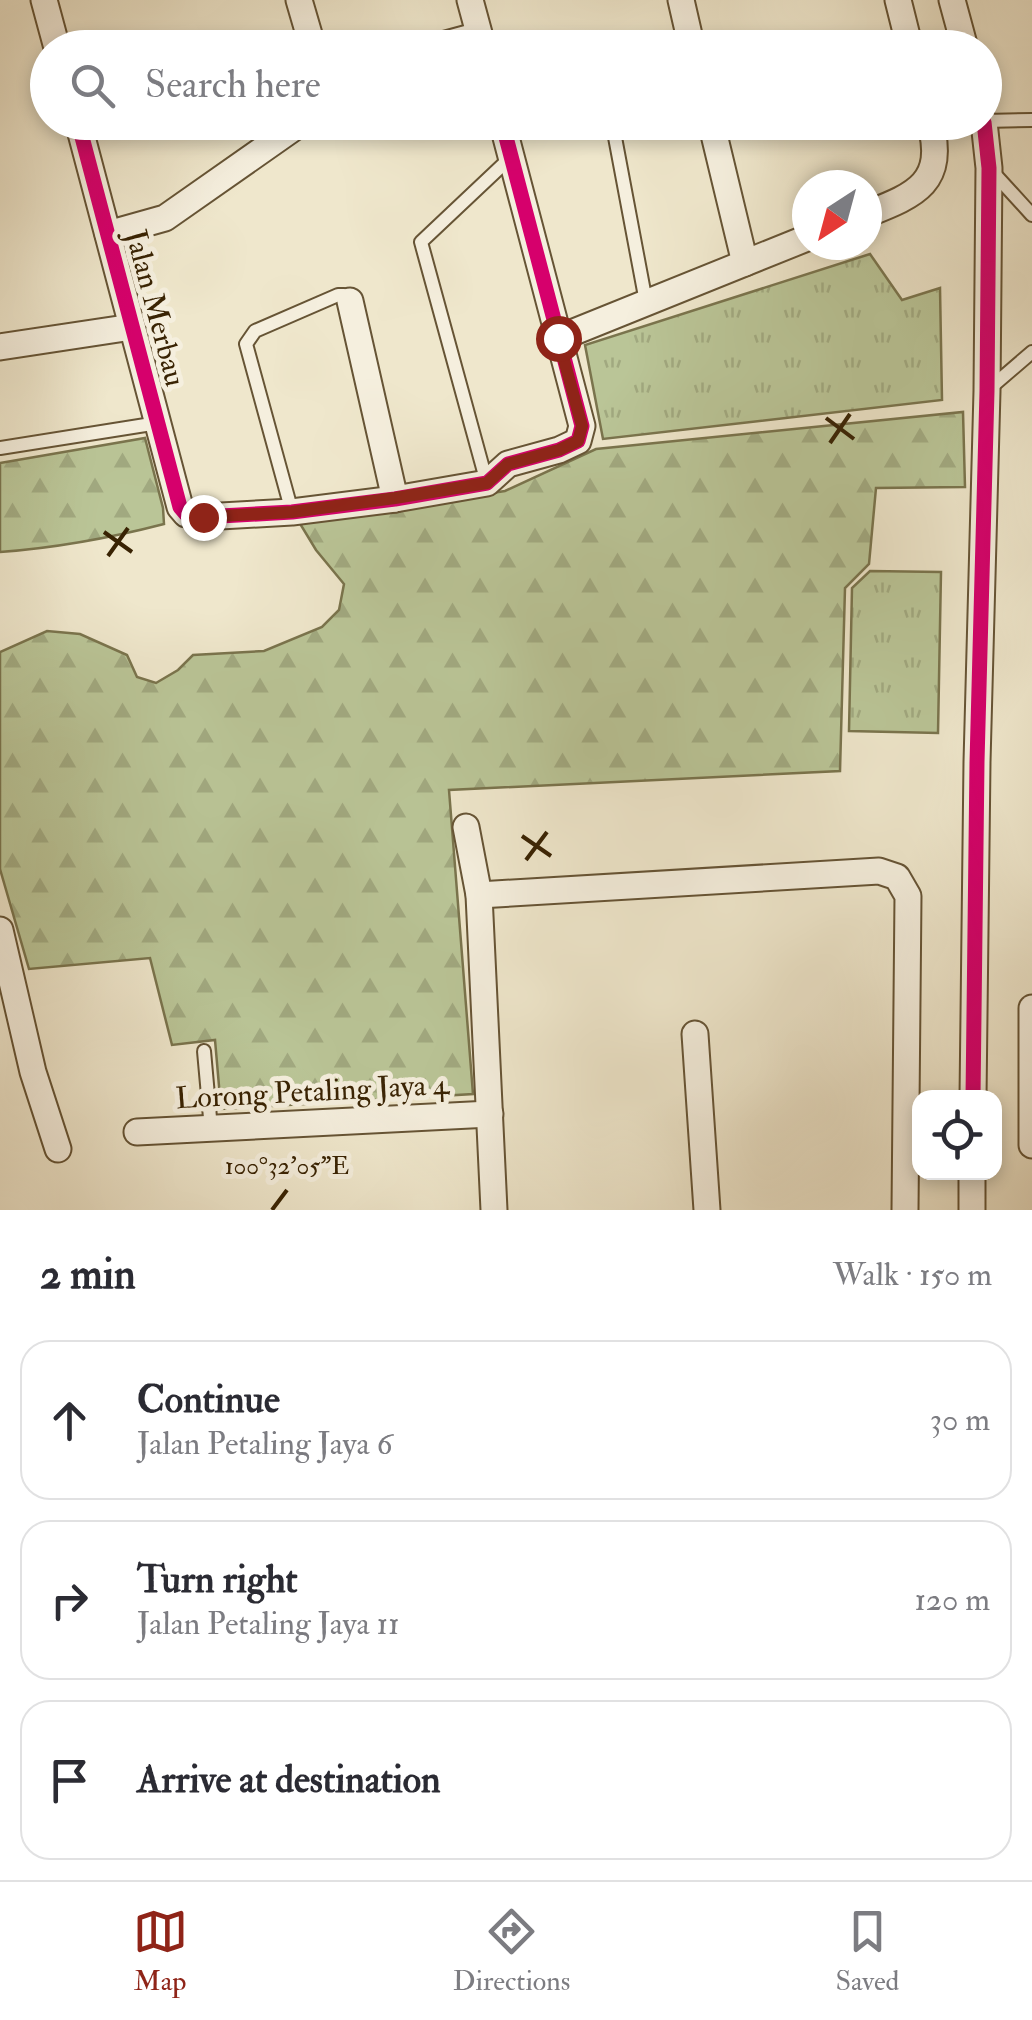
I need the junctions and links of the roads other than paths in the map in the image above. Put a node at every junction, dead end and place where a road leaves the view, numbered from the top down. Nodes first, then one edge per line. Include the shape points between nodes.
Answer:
1 (44, 0) edge
2 (298, 0) edge
3 (470, 0) edge
4 (681, 0) edge
5 (898, 0) edge
6 (952, 0) edge
7 (52, 30) edge
8 (307, 30) edge
9 (478, 30) edge
10 (688, 30) edge
11 (906, 30) edge
12 (960, 30) edge
13 (1032, 120) edge
14 (1002, 121) edge
15 (83, 140) edge
16 (276, 140) edge
17 (507, 140) edge
18 (616, 140) edge
19 (715, 140) edge
20 (935, 140) edge
21 (986, 140) edge
22 (511, 156) junction
23 (989, 168) junction
24 (882, 208) edge
25 (1032, 215) edge
26 (108, 234) junction
27 (792, 244) edge
28 (746, 263) junction
29 (350, 301) joint
30 (646, 302) junction
31 (132, 327) junction
32 (558, 338) junction
33 (0, 347) edge
34 (1032, 352) edge
35 (987, 390) junction
36 (158, 423) junction
37 (0, 448) edge
38 (487, 483) junction
39 (395, 498) junction
40 (292, 512) junction
41 (466, 827) dead end
42 (479, 895) junction
43 (0, 930) edge
44 (9, 1008) edge
45 (1032, 1008) edge
46 (695, 1034) dead end
47 (204, 1051) dead end
48 (1031, 1064) edge
49 (973, 1090) edge
50 (490, 1114) junction
51 (211, 1129) junction
52 (137, 1132) dead end
53 (1032, 1144) edge
54 (58, 1149) dead end
55 (972, 1180) edge
56 (494, 1210) edge
57 (707, 1210) edge
58 (905, 1210) edge
59 (972, 1210) edge

1 - 7 street
2 - 8 street
3 - 9 street
4 - 10 street
5 - 11 street
6 - 12 street
13 - 14 lane
15 - 26 street, Jalan Merbau
16 - 26 street via 165,218
17 - 22 street
18 - 30 lane
19 - 28 street
20 - 24 street via 920,189
21 - 23 street
22 - 32 street
22 - 38 lane via 421,242
23 - 25 lane
23 - 35 street
26 - 31 street, Jalan Merbau
27 - 28 street
28 - 30 street
29 - 39 street
29 - 40 lane via 338,295 255,331 246,344
30 - 32 street
31 - 33 street
31 - 36 street, Jalan Merbau
32 - 38 street via 582,426 578,441 508,464
34 - 35 lane
35 - 49 street
36 - 37 lane
36 - 40 street, Jalan Merbau via 186,514
38 - 39 street
39 - 40 street
41 - 42 street
42 - 50 street
42 - 58 street via 880,871 898,877 908,896
43 - 44 street
44 - 54 street
45 - 48 street
46 - 57 street
47 - 51 lane
48 - 53 street
50 - 51 street, Lorong Petaling Jaya 4
50 - 56 street
51 - 52 street, Lorong Petaling Jaya 4
55 - 59 street

